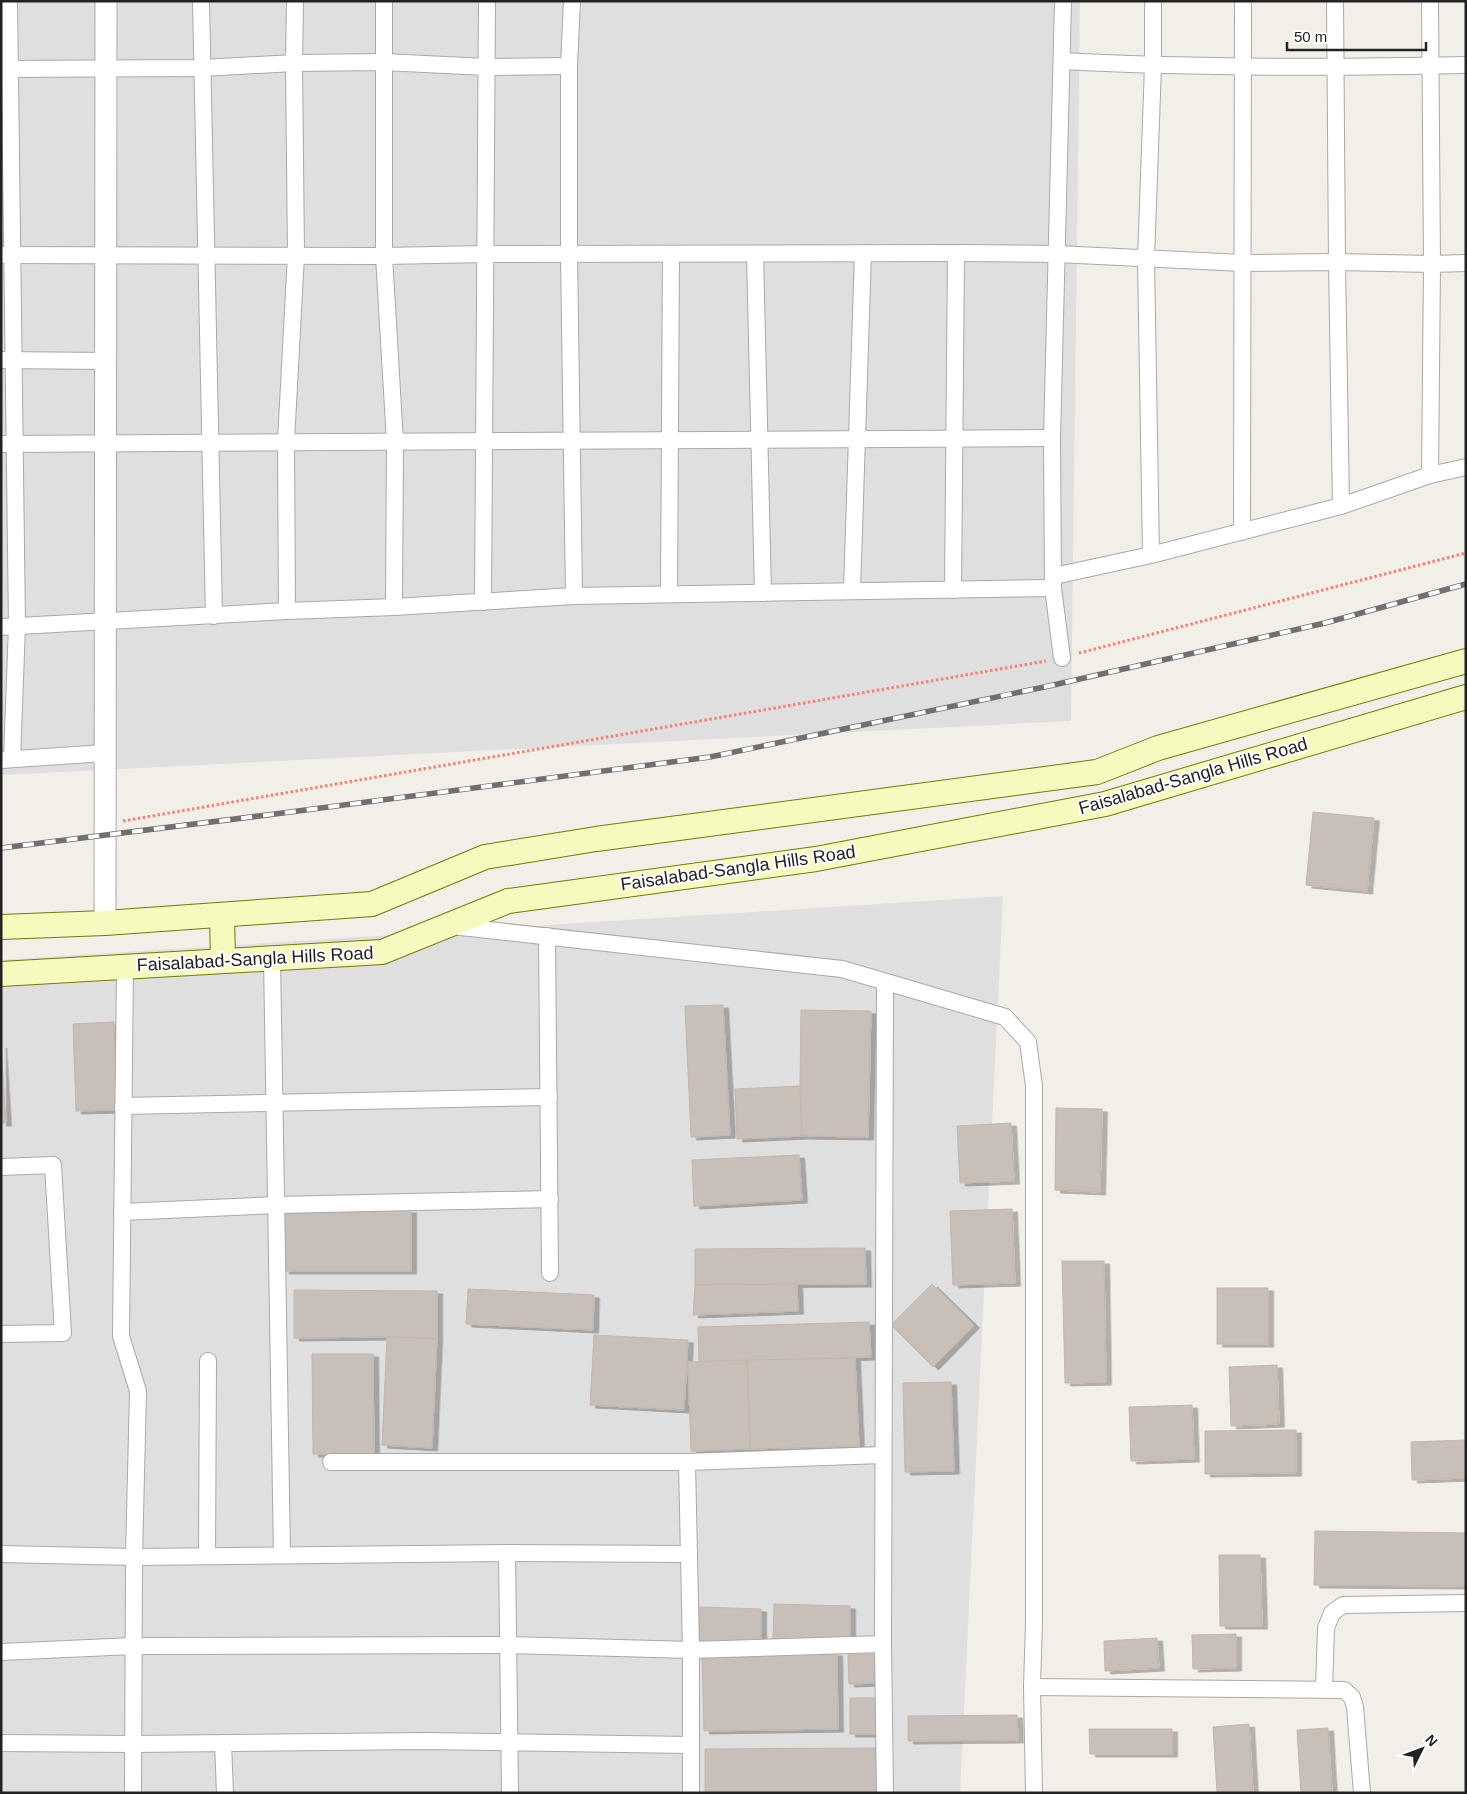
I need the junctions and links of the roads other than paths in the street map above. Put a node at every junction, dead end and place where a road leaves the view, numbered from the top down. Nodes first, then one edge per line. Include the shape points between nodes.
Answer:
1 (9, 1) edge
2 (106, 1) edge
3 (201, 1) edge
4 (295, 1) edge
5 (384, 1) edge
6 (486, 1) edge
7 (572, 1) edge
8 (1062, 1) edge
9 (1153, 1) edge
10 (1243, 1) edge
11 (1335, 1) edge
12 (1430, 1) edge
13 (1062, 61) junction
14 (384, 62) junction
15 (294, 63) junction
16 (1466, 64) edge
17 (569, 66) junction
18 (1153, 66) junction
19 (1431, 66) junction
20 (486, 67) junction
21 (1243, 67) junction
22 (202, 68) junction
23 (1335, 68) junction
24 (5, 69) edge
25 (106, 69) junction
26 (863, 253) junction
27 (956, 253) junction
28 (106, 254) junction
29 (207, 254) junction
30 (485, 254) junction
31 (569, 254) junction
32 (671, 254) junction
33 (755, 254) junction
34 (1057, 254) junction
35 (7, 255) edge
36 (296, 256) junction
37 (384, 256) junction
38 (1146, 259) junction
39 (1336, 262) junction
40 (1243, 263) junction
41 (1466, 263) edge
42 (1432, 264) junction
43 (7, 360) edge
44 (106, 361) junction
45 (1052, 438) junction
46 (954, 439) junction
47 (857, 440) junction
48 (286, 441) junction
49 (670, 441) junction
50 (759, 441) junction
51 (395, 442) junction
52 (484, 442) junction
53 (572, 442) junction
54 (106, 443) junction
55 (210, 443) junction
56 (8, 444) edge
57 (1466, 468) edge
58 (1430, 475) junction
59 (1341, 506) junction
60 (1242, 532) junction
61 (1151, 555) junction
62 (1053, 582) junction
63 (953, 590) junction
64 (852, 591) junction
65 (763, 593) junction
66 (669, 594) junction
67 (574, 596) junction
68 (483, 602) junction
69 (394, 607) junction
70 (287, 611) junction
71 (214, 616) junction
72 (105, 621) junction
73 (9, 627) edge
74 (1062, 658) road end
75 (1466, 661) edge
76 (1466, 697) edge
77 (105, 753) junction
78 (7, 759) edge
79 (222, 914) junction
80 (105, 923) junction
81 (447, 925) junction
82 (1, 927) edge
83 (547, 936) junction
84 (272, 958) junction
85 (223, 961) junction
86 (125, 967) junction
87 (1, 974) edge
88 (885, 983) junction
89 (549, 1097) junction
90 (275, 1102) junction
91 (123, 1106) junction
92 (1, 1167) edge
93 (550, 1199) junction
94 (276, 1205) junction
95 (122, 1212) junction
96 (550, 1273) dead end
97 (1, 1334) edge
98 (208, 1361) dead end
99 (883, 1455) junction
100 (331, 1462) dead end
101 (687, 1462) junction
102 (506, 1553) junction
103 (1, 1554) edge
104 (689, 1554) junction
105 (282, 1555) junction
106 (207, 1556) junction
107 (134, 1557) junction
108 (1466, 1603) edge
109 (883, 1644) junction
110 (508, 1645) junction
111 (133, 1646) junction
112 (691, 1650) junction
113 (1, 1652) edge
114 (1032, 1688) junction
115 (1324, 1688) junction
116 (1, 1743) edge
117 (223, 1743) junction
118 (509, 1743) junction
119 (133, 1744) junction
120 (690, 1745) junction
121 (133, 1793) edge
122 (225, 1793) edge
123 (510, 1793) edge
124 (692, 1793) edge
125 (885, 1793) edge
126 (1034, 1793) edge
127 (1362, 1793) edge

1 - 24 street
2 - 25 street
3 - 22 street
4 - 15 street
5 - 14 street
6 - 20 street
7 - 17 street
8 - 13 street
9 - 18 street
10 - 21 street
11 - 23 street
12 - 19 street
13 - 18 street
13 - 34 street
14 - 15 street
14 - 20 street
14 - 37 street
15 - 22 street
15 - 36 street
16 - 19 street
17 - 20 street
17 - 31 street
18 - 21 street
18 - 38 street
19 - 23 street
19 - 42 street
20 - 30 street
21 - 23 street
21 - 40 street
22 - 25 street
22 - 29 street
23 - 39 street
24 - 25 street
24 - 35 street
25 - 28 street
26 - 27 street
26 - 33 street
26 - 47 street
27 - 34 street
27 - 46 street
28 - 29 street
28 - 35 street
28 - 44 street
29 - 36 street
29 - 55 street
30 - 31 street
30 - 37 street
30 - 52 street
31 - 32 street
31 - 53 street
32 - 33 street
32 - 49 street
33 - 50 street
34 - 38 street
34 - 45 street
35 - 43 street
36 - 37 street
36 - 48 street
37 - 51 street
38 - 40 street
38 - 61 street
39 - 40 street
39 - 42 street
39 - 59 street
40 - 60 street
41 - 42 street
42 - 58 street
43 - 44 street
43 - 56 street
44 - 54 street
45 - 46 street
45 - 62 street
46 - 47 street
46 - 63 street
47 - 50 street
47 - 64 street
48 - 51 street
48 - 55 street
48 - 70 street
49 - 50 street
49 - 53 street
49 - 66 street
50 - 65 street
51 - 52 street
51 - 69 street
52 - 53 street
52 - 68 street
53 - 67 street
54 - 55 street
54 - 56 street
54 - 72 street
55 - 71 street
56 - 73 street
57 - 58 street
58 - 59 street
59 - 60 street
60 - 61 street
61 - 62 street
62 - 63 street
62 - 74 street
63 - 64 street
64 - 65 street
65 - 66 street
66 - 67 street
67 - 68 street
68 - 69 street
69 - 70 street
70 - 71 street
71 - 72 street
72 - 73 street
72 - 77 street
73 - 78 street
75 - 79 main road, Faisalabad-Sangla Hills Road via 1158,748 1098,772 485,857 372,904
76 - 81 main road, Faisalabad-Sangla Hills Road via 1105,804 816,859 508,901
77 - 78 street
77 - 80 street
79 - 80 main road, Faisalabad-Sangla Hills Road
79 - 85 main road
80 - 82 main road, Faisalabad-Sangla Hills Road
81 - 83 street
81 - 84 main road, Faisalabad-Sangla Hills Road via 382,952
83 - 88 street via 842,969
83 - 89 street
84 - 85 main road, Faisalabad-Sangla Hills Road
84 - 90 street
85 - 86 main road, Faisalabad-Sangla Hills Road
86 - 87 main road, Faisalabad-Sangla Hills Road
86 - 91 street
88 - 99 street
88 - 114 street via 1005,1017 1028,1042 1034,1086
89 - 90 street
89 - 93 street
90 - 91 street
90 - 94 street
91 - 95 street
92 - 97 street via 54,1164 63,1333
93 - 94 street
93 - 96 street
94 - 95 street
94 - 105 street
95 - 107 street via 121,1336 138,1391
98 - 106 street
99 - 101 street
99 - 109 street
100 - 101 street
101 - 104 street
102 - 104 street
102 - 105 street
102 - 110 street
103 - 107 street
104 - 112 street
105 - 106 street
106 - 107 street
107 - 111 street
108 - 115 street via 1343,1605 1332,1613 1326,1628
109 - 112 street
109 - 125 street
110 - 111 street
110 - 112 street
110 - 118 street
111 - 113 street
111 - 119 street
112 - 120 street
114 - 115 street
114 - 126 street
115 - 127 street via 1344,1690 1352,1697
116 - 119 street
117 - 118 street
117 - 119 street
117 - 122 street
118 - 120 street
118 - 123 street
119 - 121 street
120 - 124 street

